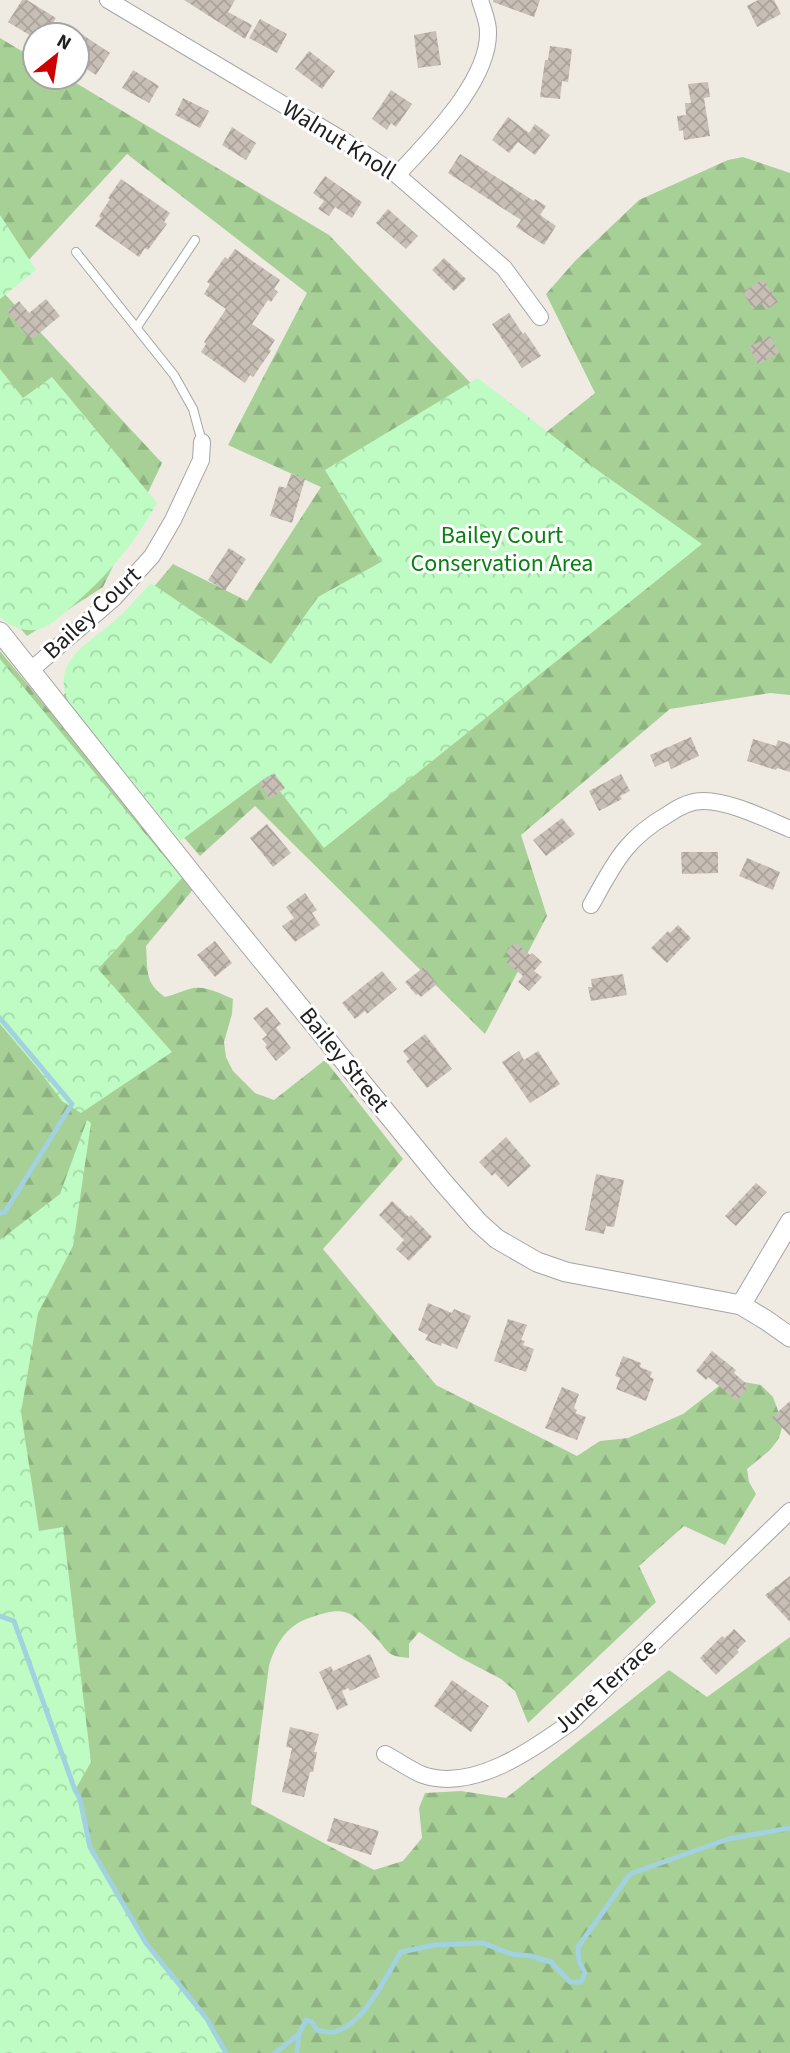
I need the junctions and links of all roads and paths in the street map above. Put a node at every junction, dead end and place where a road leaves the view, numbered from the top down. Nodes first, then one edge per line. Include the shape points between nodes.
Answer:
1 (108, 0) edge
2 (480, 0) edge
3 (397, 175) junction
4 (195, 240) dead end
5 (76, 252) dead end
6 (540, 317) dead end
7 (137, 327) junction
8 (202, 442) joint
9 (0, 632) edge
10 (31, 670) junction
11 (790, 829) edge
12 (591, 905) dead end
13 (790, 1222) edge
14 (741, 1305) junction
15 (790, 1337) edge
16 (790, 1511) edge
17 (386, 1754) dead end

1 - 3 street, Walnut Knoll
2 - 3 street via 488,29 480,70 443,124
3 - 6 street, Walnut Knoll via 504,268
4 - 7 lane
5 - 7 lane
7 - 8 lane via 174,375 193,409
8 - 10 street, Bailey Court via 201,460 152,556 114,598
9 - 10 street, Bailey Street
10 - 14 street, Bailey Street via 443,1182 497,1239 566,1272
11 - 12 street via 735,807 702,801 682,806 646,827 622,852
13 - 14 street
14 - 15 street, Bailey Street
16 - 17 street, June Terrace via 571,1722 537,1746 481,1774 443,1779 422,1774

